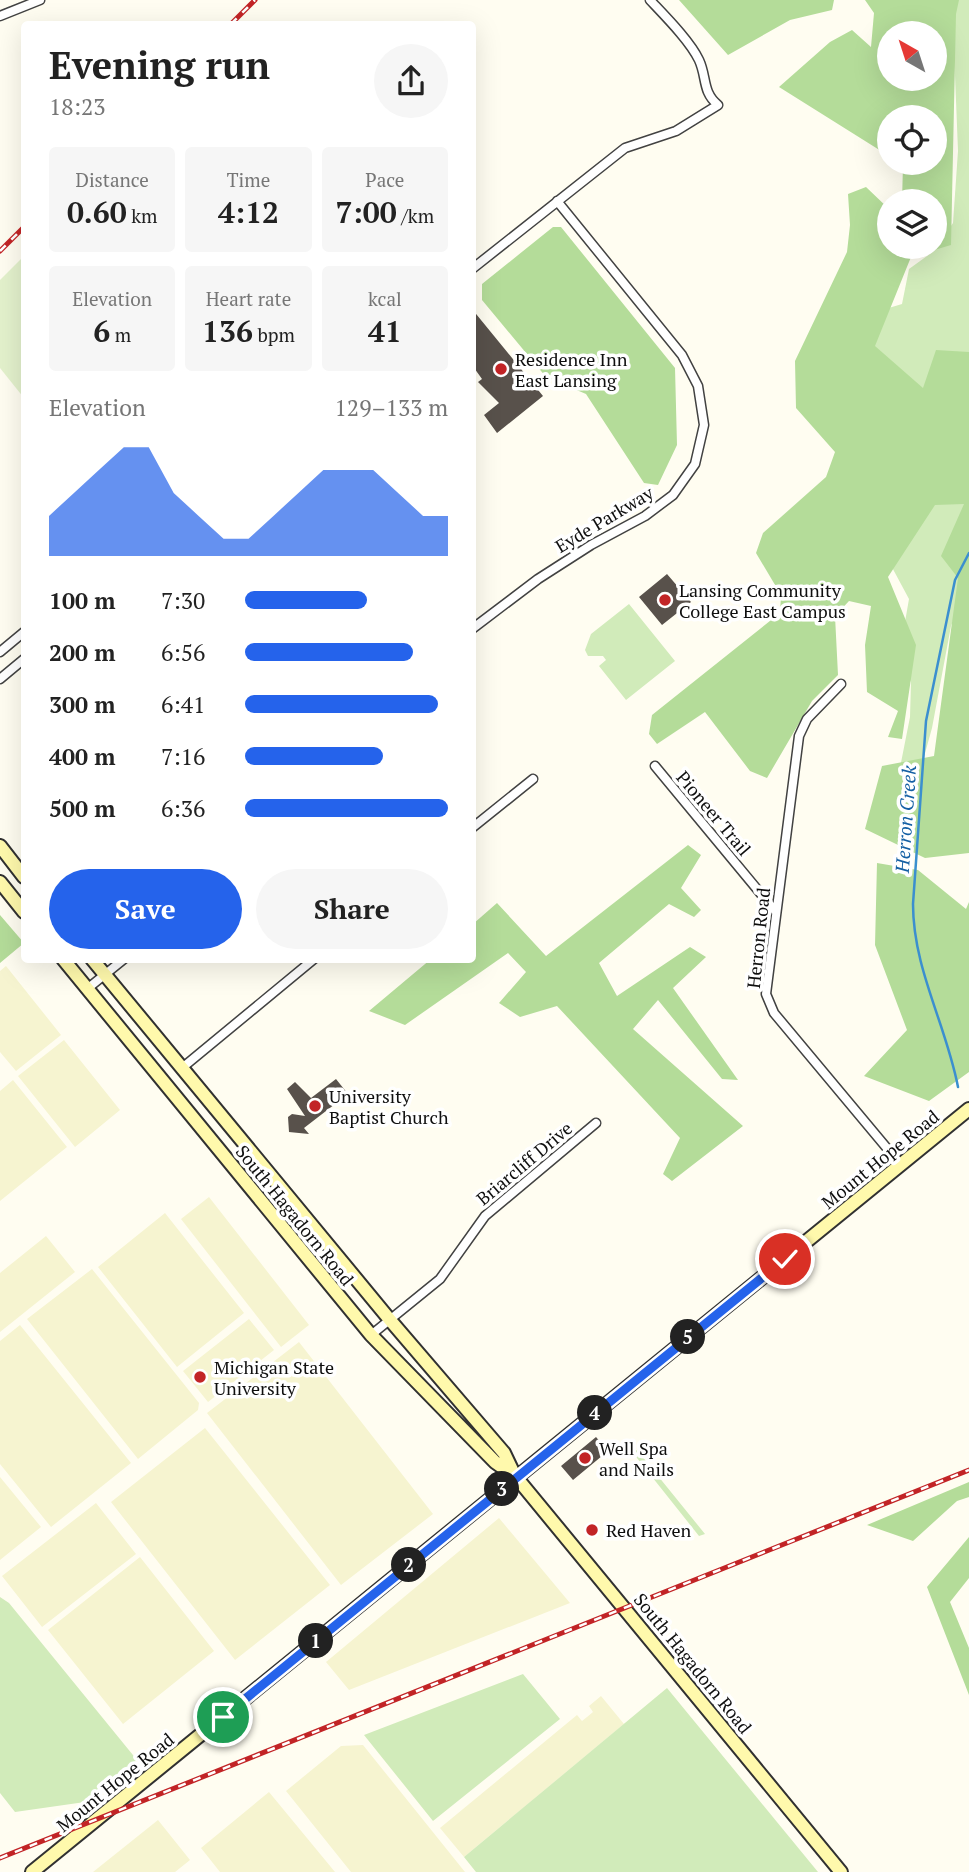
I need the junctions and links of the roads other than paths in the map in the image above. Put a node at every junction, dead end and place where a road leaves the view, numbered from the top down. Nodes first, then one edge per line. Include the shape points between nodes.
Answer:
1 (40, 0) edge
2 (650, 0) edge
3 (0, 16) edge
4 (557, 201) junction
5 (476, 266) edge
6 (476, 626) edge
7 (21, 634) edge
8 (0, 652) edge
9 (21, 662) edge
10 (0, 679) edge
11 (841, 684) dead end
12 (655, 766) dead end
13 (533, 779) dead end
14 (476, 825) edge
15 (0, 846) edge
16 (21, 873) edge
17 (0, 882) edge
18 (21, 904) edge
19 (776, 912) junction
20 (66, 963) edge
21 (95, 963) edge
22 (119, 963) edge
23 (309, 963) edge
24 (105, 974) junction
25 (88, 989) junction
26 (156, 1037) junction
27 (139, 1051) junction
28 (182, 1068) junction
29 (969, 1109) edge
30 (596, 1123) dead end
31 (901, 1165) junction
32 (276, 1183) junction
33 (257, 1195) junction
34 (390, 1320) junction
35 (371, 1335) junction
36 (516, 1477) junction
37 (32, 1872) edge
38 (841, 1872) edge

1 - 3 street
2 - 4 street via 700,62 709,98 718,105 676,131 625,148
4 - 5 street
4 - 6 street, Eyde Parkway via 682,355 698,386 704,425 695,464 673,495 646,516 538,579
7 - 8 street
9 - 10 street
11 - 19 street, Herron Road via 807,719 799,736
12 - 19 street, Pioneer Trail
13 - 14 street
15 - 16 street
17 - 18 street
19 - 31 street, Herron Road via 765,988 769,1004
20 - 25 street, South Hagadorn Road
21 - 24 street, South Hagadorn Road
22 - 24 street
23 - 28 street
24 - 25 street
24 - 26 street, South Hagadorn Road
25 - 27 street, South Hagadorn Road
26 - 27 street via 144,1041
26 - 28 street, South Hagadorn Road
27 - 33 street, South Hagadorn Road
28 - 32 street, South Hagadorn Road
29 - 31 street, Mount Hope Road
30 - 34 street, Briarcliff Drive via 485,1216 440,1279
31 - 36 street, Mount Hope Road
32 - 33 street via 267,1195
32 - 34 street, South Hagadorn Road
33 - 35 street, South Hagadorn Road
34 - 35 street, Briarcliff Drive
34 - 36 street, South Hagadorn Road via 504,1453
35 - 36 street, South Hagadorn Road via 495,1462
36 - 37 street, Mount Hope Road
36 - 38 street, South Hagadorn Road

